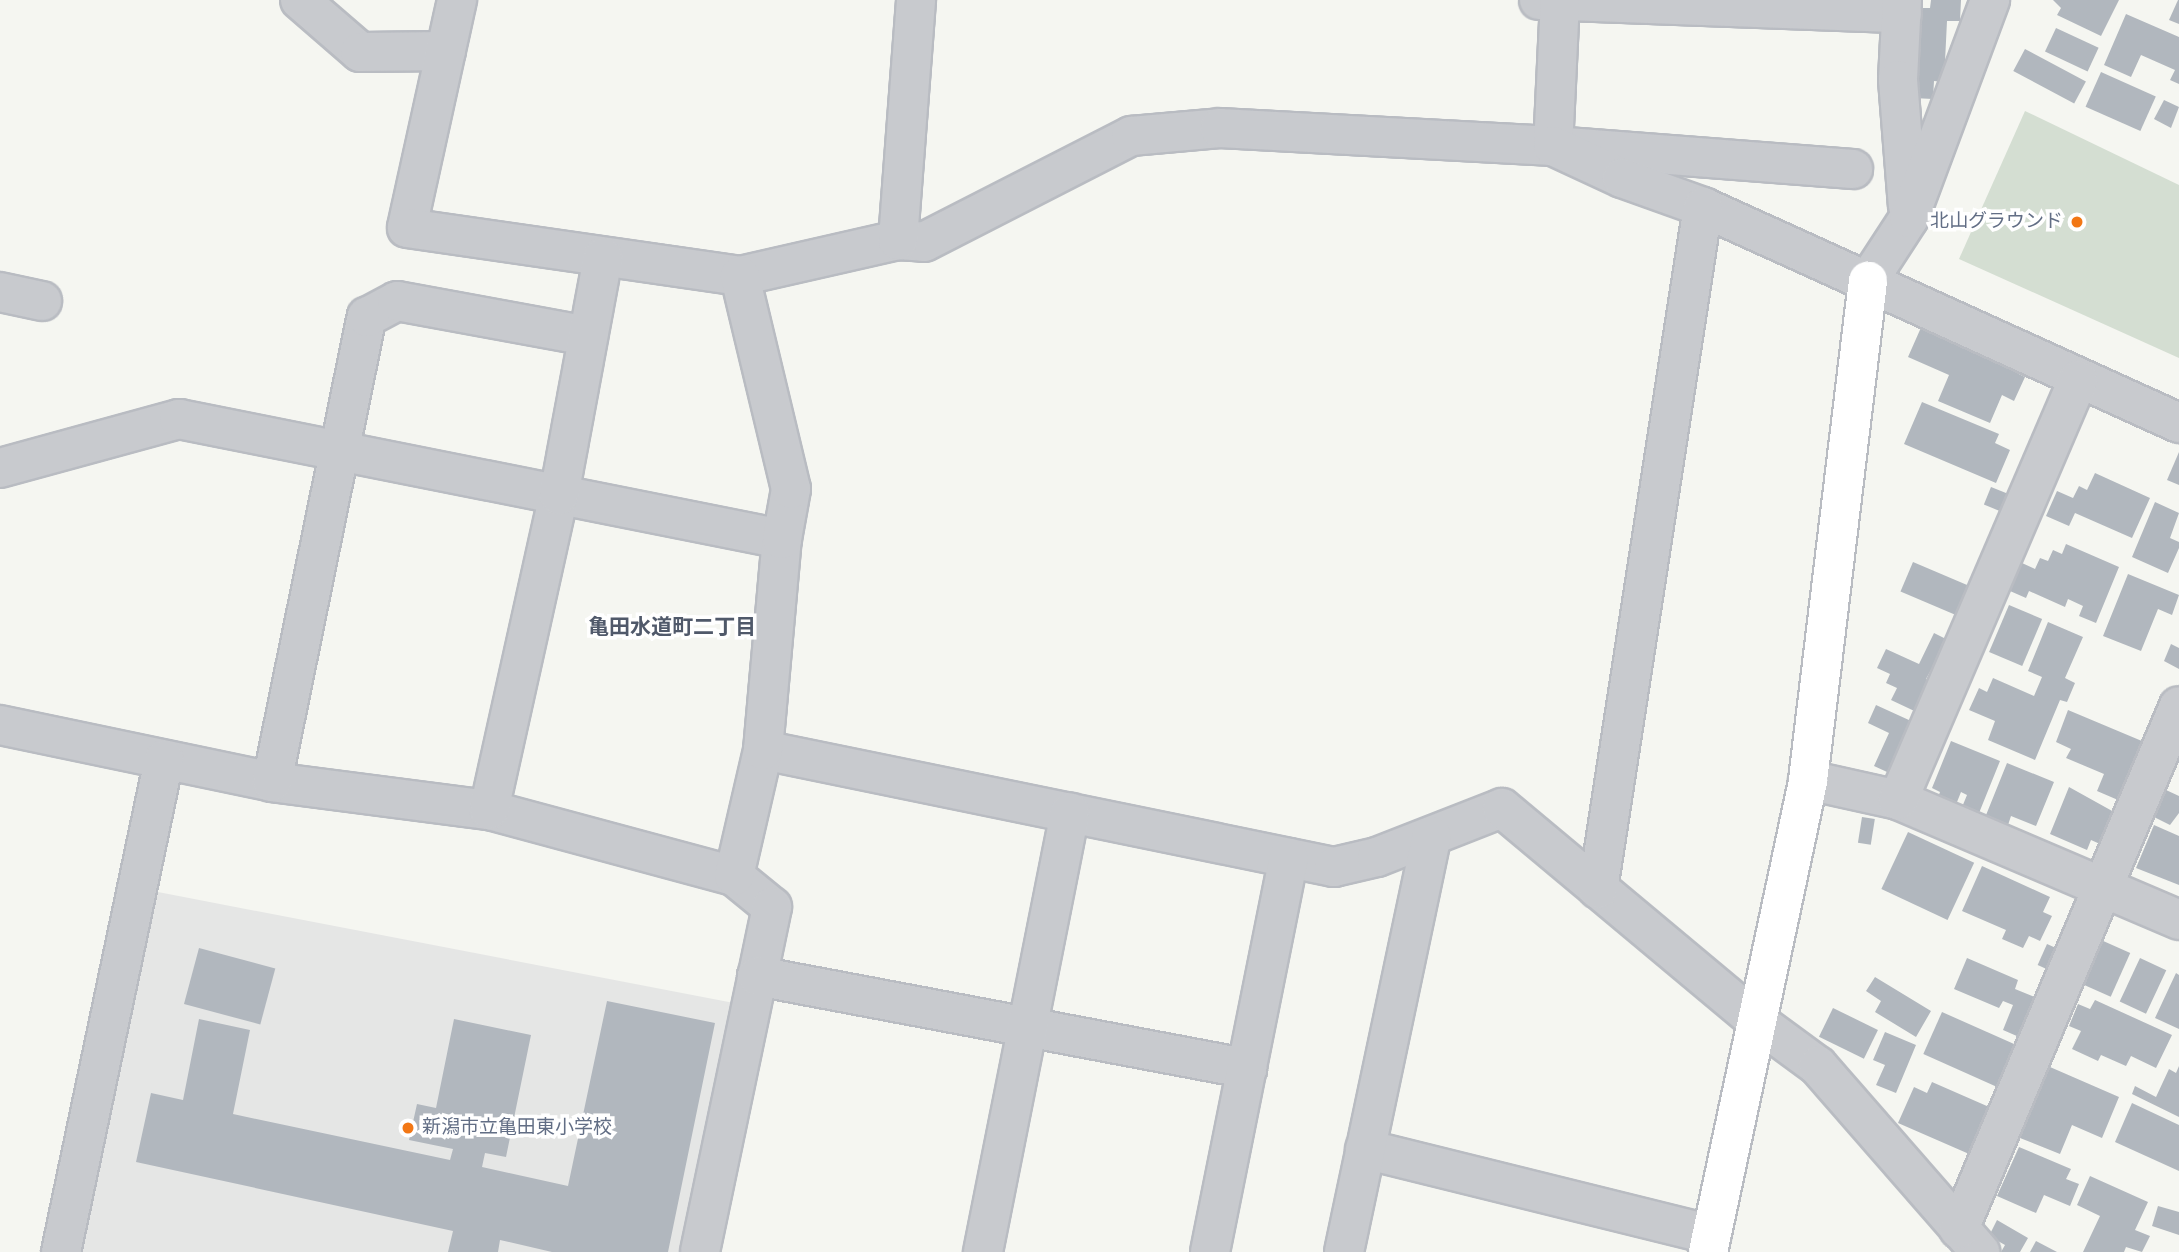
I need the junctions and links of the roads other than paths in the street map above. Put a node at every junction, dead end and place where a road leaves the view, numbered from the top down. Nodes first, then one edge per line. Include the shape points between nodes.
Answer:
1 (300, 0) edge
2 (457, 0) edge
3 (916, 0) edge
4 (1553, 0) edge
5 (1990, 0) edge
6 (1902, 6) edge
7 (446, 51) junction
8 (1553, 146) junction
9 (1853, 169) dead end
10 (1703, 207) junction
11 (1909, 218) junction
12 (898, 240) junction
13 (603, 257) junction
14 (740, 276) junction
15 (1868, 281) junction
16 (0, 292) edge
17 (42, 301) dead end
18 (588, 336) junction
19 (2078, 380) junction
20 (2179, 423) edge
21 (342, 452) junction
22 (0, 468) edge
23 (559, 495) junction
24 (782, 539) junction
25 (2179, 706) edge
26 (0, 725) edge
27 (763, 750) junction
28 (164, 760) junction
29 (1808, 780) junction
30 (272, 782) junction
31 (1898, 800) junction
32 (489, 810) junction
33 (1070, 813) junction
34 (1432, 836) junction
35 (1289, 858) junction
36 (734, 876) junction
37 (2105, 888) junction
38 (1598, 889) junction
39 (2179, 920) edge
40 (757, 975) junction
41 (1758, 1022) junction
42 (1028, 1027) junction
43 (1247, 1069) junction
44 (1366, 1149) junction
45 (1970, 1241) edge
46 (1710, 1244) edge
47 (61, 1252) edge
48 (700, 1252) edge
49 (983, 1252) edge
50 (1210, 1252) edge
51 (1344, 1252) edge

1 - 7 street via 360,52
2 - 7 street
3 - 12 street
4 - 6 street
4 - 8 street
5 - 11 street
6 - 11 street via 1898,80
7 - 13 street via 407,229
8 - 9 street
8 - 10 street via 1622,178
8 - 12 street via 1220,128 1131,136 924,242
10 - 15 street
10 - 38 street
11 - 15 street
12 - 14 street
13 - 14 street
13 - 18 street
14 - 24 street via 791,489
15 - 19 street
15 - 29 street
16 - 17 street
18 - 21 street via 397,301 367,317
18 - 23 street
19 - 20 street
19 - 31 street
21 - 22 street via 179,419
21 - 23 street
21 - 30 street
23 - 24 street
23 - 32 street
24 - 27 street
25 - 37 street
26 - 28 street
27 - 33 street
27 - 36 street
28 - 30 street
28 - 47 street
29 - 31 street
29 - 41 street
30 - 32 street
31 - 37 street
32 - 36 street
33 - 35 street
33 - 42 street
34 - 35 street via 1334,867
34 - 38 street via 1502,808
34 - 44 street
35 - 43 street
36 - 40 street via 772,907
37 - 39 street
37 - 45 street
38 - 41 street
40 - 42 street
40 - 48 street
41 - 45 street via 1818,1066
41 - 46 street
42 - 43 street
42 - 49 street
43 - 50 street
44 - 46 street
44 - 51 street

